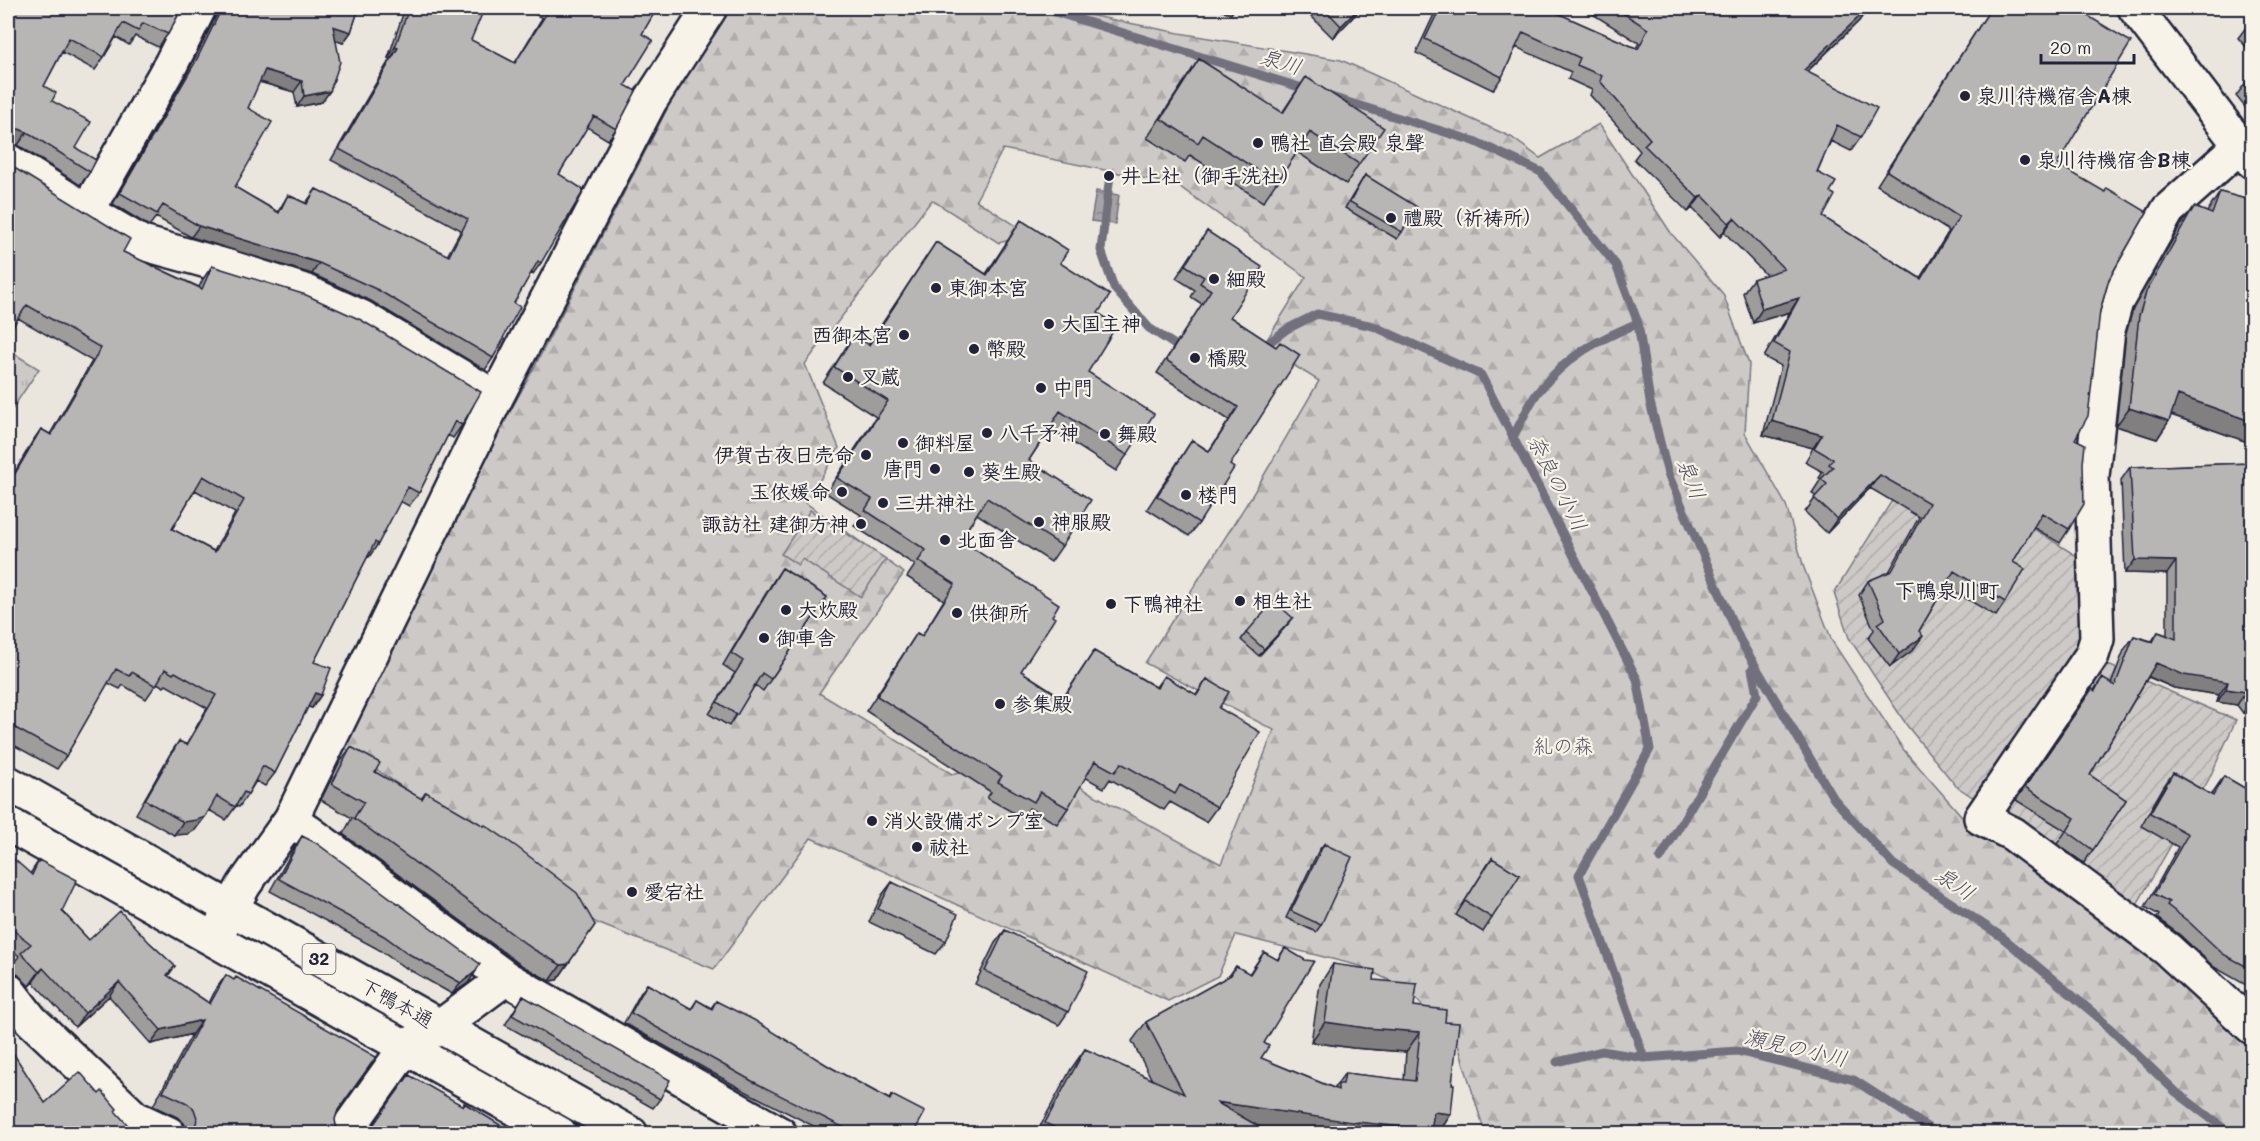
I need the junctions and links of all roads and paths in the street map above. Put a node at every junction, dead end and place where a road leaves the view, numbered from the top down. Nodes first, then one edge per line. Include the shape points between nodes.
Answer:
1 (199, 8) edge
2 (710, 8) edge
3 (2135, 8) edge
4 (2246, 154) edge
5 (8, 161) edge
6 (87, 211) junction
7 (496, 398) junction
8 (8, 783) edge
9 (291, 819) junction
10 (8, 824) edge
11 (230, 909) junction
12 (214, 939) junction
13 (506, 978) junction
14 (8, 990) edge
15 (440, 1027) junction
16 (2253, 1027) edge
17 (406, 1047) junction
18 (169, 1134) edge
19 (344, 1134) edge
20 (560, 1134) edge
21 (631, 1134) edge
22 (780, 1134) edge

1 - 6 street
2 - 7 street via 651,100
3 - 4 street
4 - 16 street via 2168,210 2116,302 2108,330 2092,476 2097,639 2092,655 1981,818 2013,834 2167,949
5 - 6 street
6 - 7 street via 142,243 293,287 361,317
7 - 9 street
8 - 11 street, 下鴨本通 / 32
9 - 11 street
9 - 13 street
10 - 12 street, 下鴨本通 / 32
11 - 12 street
11 - 15 street, 下鴨本通 / 32
12 - 17 street, 下鴨本通 / 32
13 - 15 street
13 - 22 street
14 - 18 street via 32,1020 135,1118
15 - 17 street
15 - 21 street, 下鴨本通 / 32
17 - 19 street
17 - 20 street, 下鴨本通 / 32

